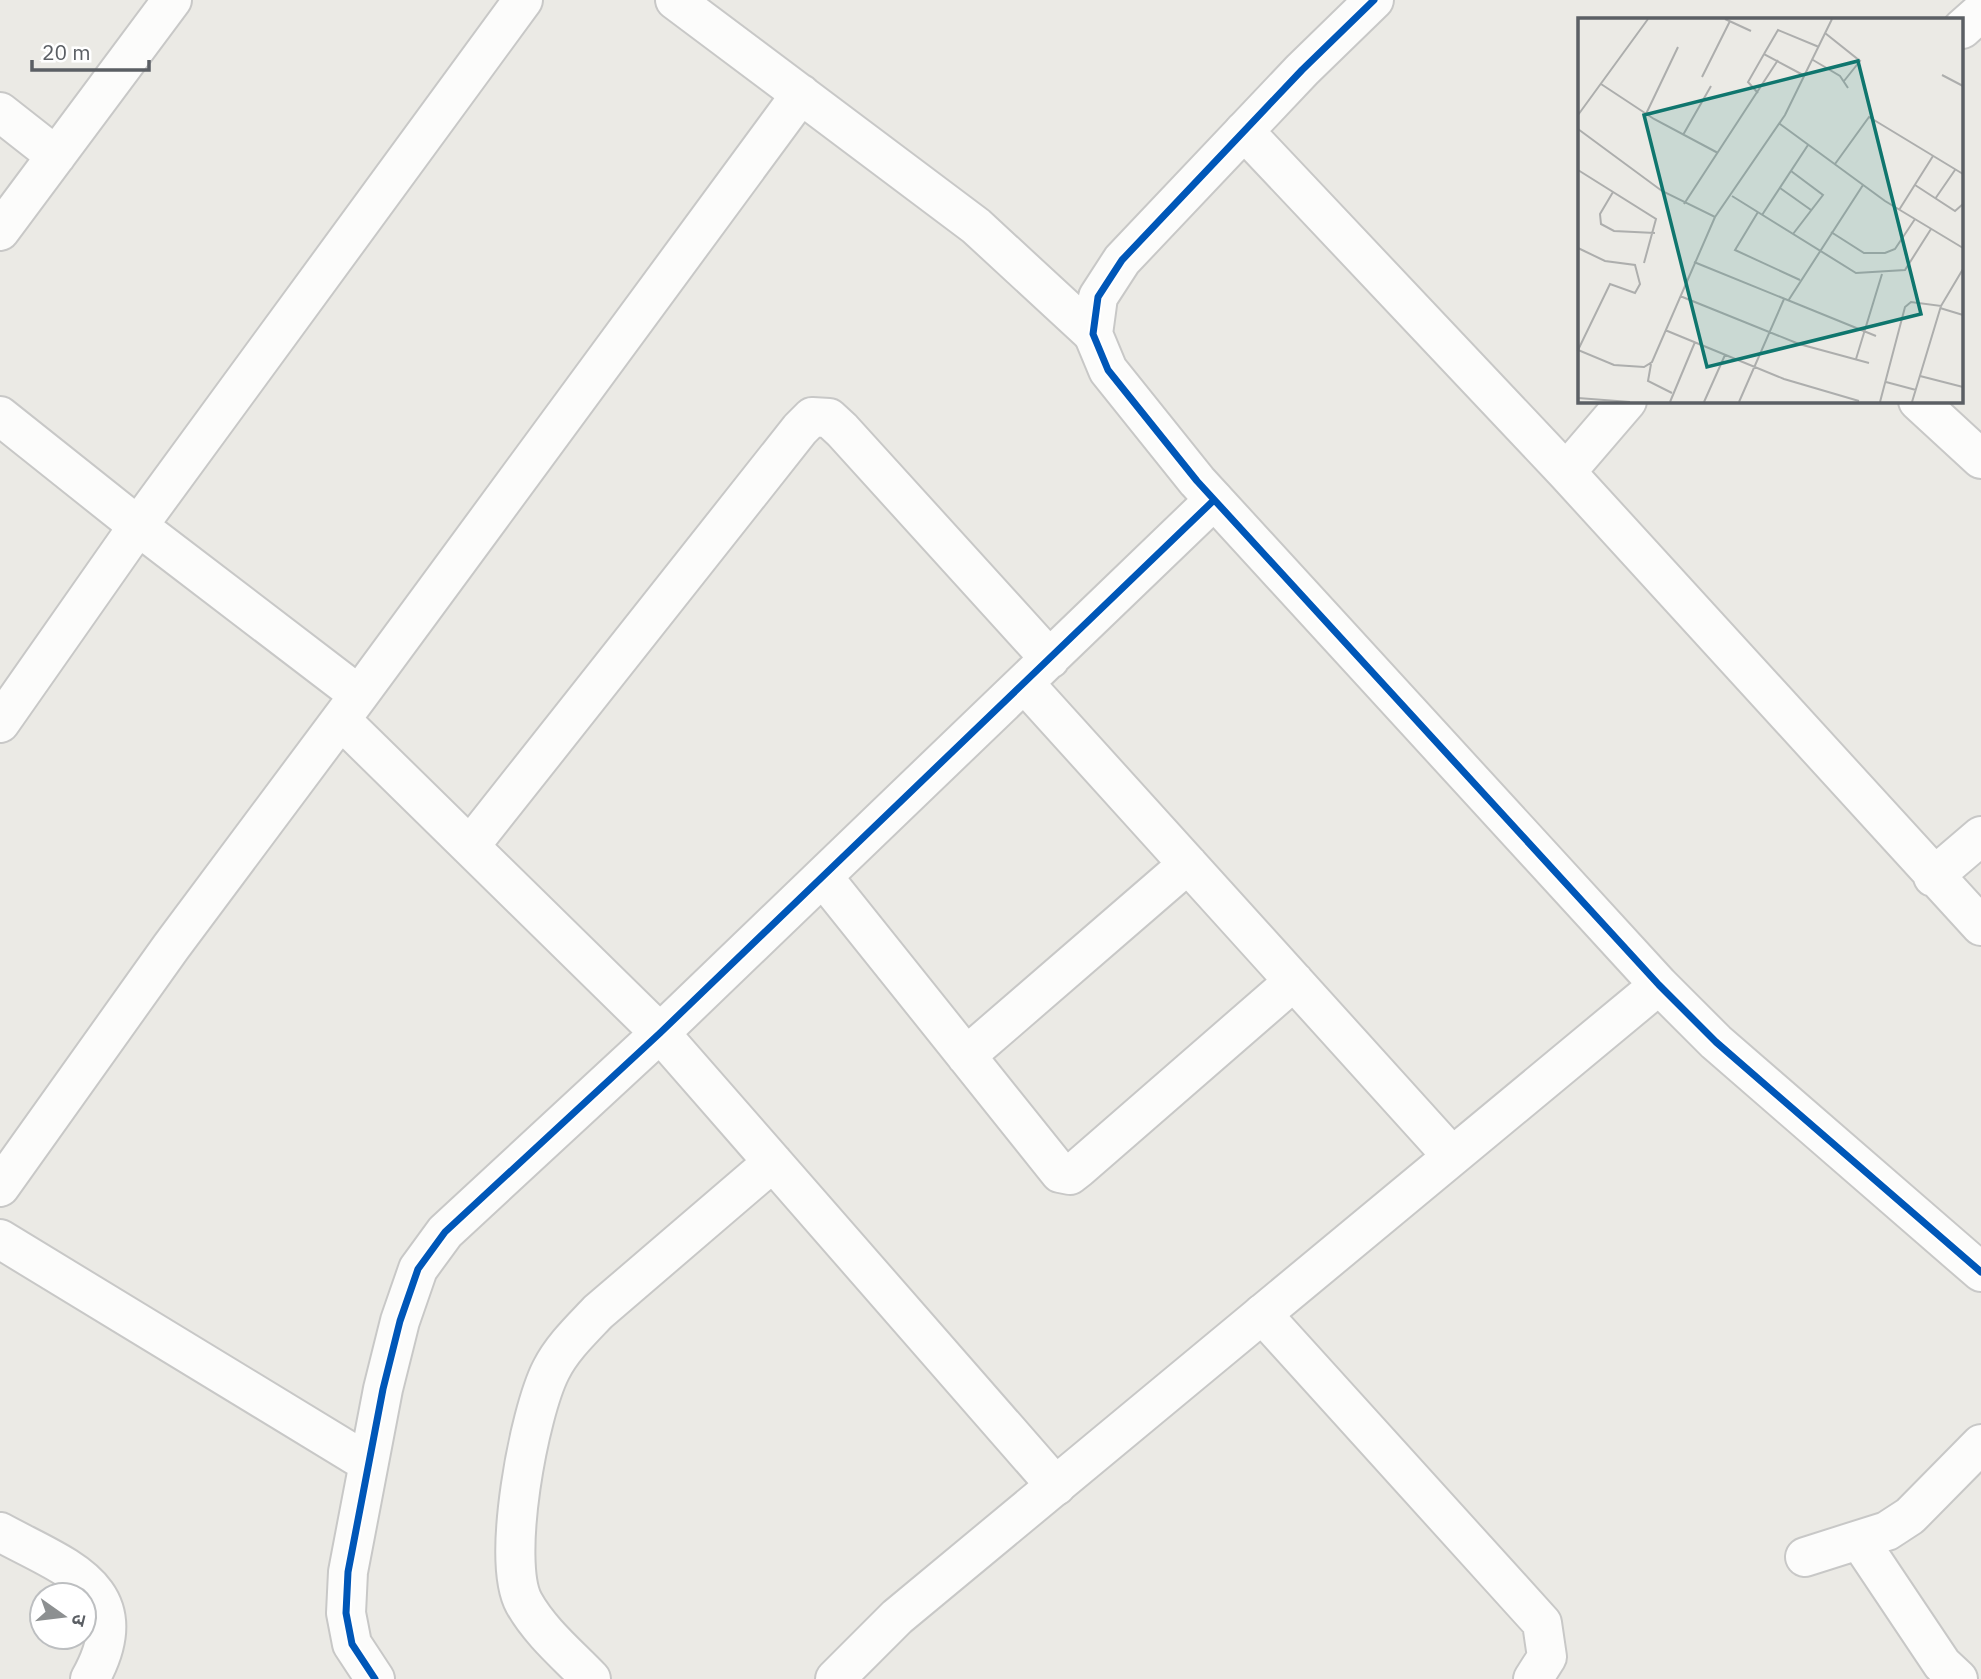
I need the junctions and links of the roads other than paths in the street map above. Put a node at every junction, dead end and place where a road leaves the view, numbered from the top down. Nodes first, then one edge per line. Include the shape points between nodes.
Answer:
1 (172, 0) edge
2 (523, 0) edge
3 (675, 0) edge
4 (1374, 0) edge
5 (1981, 12) edge
6 (1964, 27) edge
7 (801, 94) junction
8 (0, 112) edge
9 (1244, 131) junction
10 (56, 156) junction
11 (0, 231) edge
12 (1093, 334) junction
13 (1626, 402) edge
14 (1919, 402) edge
15 (0, 416) edge
16 (1981, 459) edge
17 (1566, 472) junction
18 (1214, 500) junction
19 (138, 526) junction
20 (1037, 671) junction
21 (350, 707) junction
22 (0, 723) edge
23 (1981, 836) edge
24 (470, 846) junction
25 (1188, 864) junction
26 (823, 877) junction
27 (1933, 877) junction
28 (1981, 926) edge
29 (1294, 981) junction
30 (1659, 985) junction
31 (660, 1033) junction
32 (966, 1056) junction
33 (1452, 1156) junction
34 (773, 1162) junction
35 (0, 1187) edge
36 (0, 1239) edge
37 (1977, 1260) edge
38 (1262, 1314) junction
39 (1981, 1444) edge
40 (368, 1463) junction
41 (1056, 1486) junction
42 (0, 1532) edge
43 (1858, 1540) junction
44 (1805, 1557) dead end
45 (90, 1679) edge
46 (375, 1679) edge
47 (591, 1679) edge
48 (835, 1679) edge
49 (1533, 1679) edge
50 (1958, 1679) edge

1 - 10 street
2 - 19 street
3 - 7 street
4 - 9 street
5 - 6 street
7 - 12 street via 976,226
7 - 21 street
8 - 10 street
9 - 12 street via 1122,260 1098,297
9 - 17 street
10 - 11 street
12 - 18 street via 1108,370
13 - 17 street
14 - 16 street
15 - 19 street
17 - 27 street
18 - 20 street
18 - 30 street
19 - 21 street
19 - 22 street
20 - 24 street via 842,430 828,418 812,417
20 - 25 street
20 - 26 street
21 - 24 street
21 - 35 street
23 - 27 street
24 - 31 street
25 - 29 street
25 - 32 street
26 - 31 street
26 - 32 street
27 - 28 street
29 - 32 street via 1070,1175 1060,1173
29 - 33 street
30 - 33 street
30 - 37 street via 1716,1042
31 - 34 street
31 - 40 street via 445,1232 418,1269 397,1332
33 - 38 street
34 - 41 street
34 - 47 street via 598,1312 551,1370 534,1419 514,1526 517,1581 524,1603
36 - 40 street
38 - 41 street
38 - 49 street via 1542,1623 1547,1657
39 - 43 street via 1910,1516 1887,1531
40 - 46 street via 348,1572 346,1612 352,1644
41 - 48 street via 897,1617
42 - 45 street via 79,1575 102,1599 107,1629
43 - 44 street
43 - 50 street via 1941,1664

